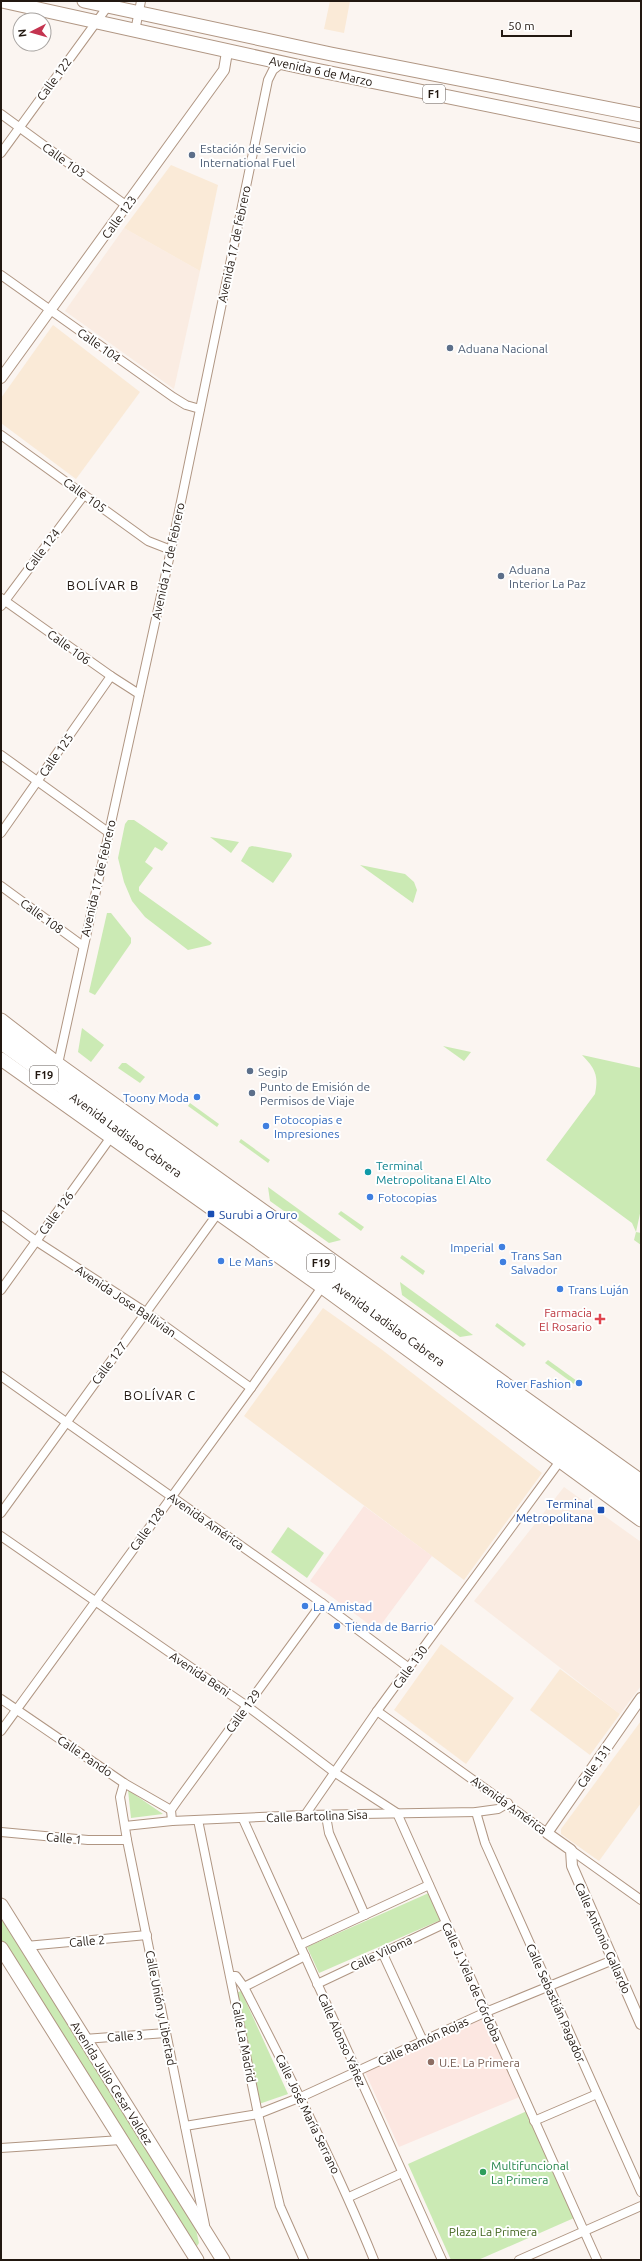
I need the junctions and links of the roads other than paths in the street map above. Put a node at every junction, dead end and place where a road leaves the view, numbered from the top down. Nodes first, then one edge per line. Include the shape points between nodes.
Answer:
1 (2, 1) edge
2 (84, 1) edge
3 (108, 6) junction
4 (140, 7) edge
5 (95, 23) junction
6 (135, 32) junction
7 (227, 52) junction
8 (282, 63) junction
9 (1, 114) edge
10 (641, 115) edge
11 (19, 127) junction
12 (641, 136) edge
13 (1, 152) edge
14 (127, 206) junction
15 (1, 275) edge
16 (50, 310) junction
17 (1, 378) edge
18 (200, 410) junction
19 (1, 435) edge
20 (84, 494) junction
21 (171, 550) junction
22 (2, 601) edge
23 (111, 676) junction
24 (139, 694) junction
25 (1, 755) edge
26 (38, 781) junction
27 (108, 832) junction
28 (1, 833) edge
29 (1, 886) edge
30 (83, 946) junction
31 (1, 1020) edge
32 (1, 1031) edge
33 (1, 1043) edge
34 (2, 1062) edge
35 (58, 1064) junction
36 (60, 1101) junction
37 (88, 1107) junction
38 (99, 1128) junction
39 (111, 1137) junction
40 (218, 1214) junction
41 (1, 1215) edge
42 (36, 1241) junction
43 (322, 1287) junction
44 (1, 1290) edge
45 (147, 1313) junction
46 (1, 1376) edge
47 (251, 1388) junction
48 (67, 1421) junction
49 (560, 1462) junction
50 (641, 1481) edge
51 (641, 1493) edge
52 (171, 1496) junction
53 (641, 1506) edge
54 (1, 1513) edge
55 (641, 1520) edge
56 (1, 1536) edge
57 (94, 1602) junction
58 (322, 1603) junction
59 (409, 1668) junction
60 (641, 1698) edge
61 (1, 1699) edge
62 (247, 1706) junction
63 (16, 1710) junction
64 (377, 1711) junction
65 (1, 1732) edge
66 (334, 1772) junction
67 (124, 1783) junction
68 (508, 1803) junction
69 (171, 1810) junction
70 (476, 1812) junction
71 (397, 1813) junction
72 (305, 1815) junction
73 (326, 1816) junction
74 (243, 1819) junction
75 (198, 1820) junction
76 (172, 1821) junction
77 (125, 1826) junction
78 (1, 1832) edge
79 (547, 1833) junction
80 (127, 1840) junction
81 (572, 1850) junction
82 (429, 1885) junction
83 (641, 1900) edge
84 (1, 1905) edge
85 (365, 1915) junction
86 (446, 1923) junction
87 (147, 1936) junction
88 (300, 1945) junction
89 (26, 1946) junction
90 (1, 1948) edge
91 (382, 1952) junction
92 (305, 1956) junction
93 (613, 1960) junction
94 (231, 1976) junction
95 (317, 1984) junction
96 (549, 1986) junction
97 (244, 1987) junction
98 (486, 2012) junction
99 (641, 2024) edge
100 (166, 2033) junction
101 (84, 2039) junction
102 (422, 2041) junction
103 (357, 2072) junction
104 (597, 2094) junction
105 (301, 2097) junction
106 (258, 2114) junction
107 (534, 2121) junction
108 (184, 2126) junction
109 (121, 2140) junction
110 (1, 2148) edge
111 (402, 2173) junction
112 (641, 2192) edge
113 (349, 2197) junction
114 (641, 2206) edge
115 (584, 2232) junction
116 (209, 2238) junction
117 (196, 2257) edge
118 (223, 2260) edge
119 (304, 2260) edge
120 (374, 2260) edge
121 (442, 2260) edge
122 (519, 2260) edge
123 (596, 2260) edge

1 - 5 main road, Avenida 6 de Marzo / F1
2 - 3 main road, Avenida 6 de Marzo / F1
3 - 4 main road, Avenida 6 de Marzo / F1
3 - 5 street, Calle 122
4 - 6 street
4 - 10 main road, Avenida 6 de Marzo / F1 via 331,54
5 - 6 main road, Avenida 6 de Marzo / F1
5 - 11 street, Calle 122
6 - 7 main road, Avenida 6 de Marzo / F1
7 - 8 main road, Avenida 6 de Marzo / F1
7 - 14 street, Calle 123 via 224,70
8 - 12 main road, Avenida 6 de Marzo / F1
8 - 18 street, Avenida 17 de febrero via 273,70 268,80
9 - 11 street, Calle 103
11 - 13 street, Calle 122
11 - 14 street, Calle 103
14 - 16 street, Calle 123
15 - 16 street, Calle 104
16 - 17 street, Calle 123
16 - 18 street, Calle 104 via 173,397
18 - 21 street, Avenida 17 de febrero
19 - 20 street, Calle 105
20 - 21 street, Calle 105 via 148,542
20 - 22 street, Calle 124
21 - 24 street, Avenida 17 de febrero
22 - 23 street, Calle 106
23 - 24 street, Calle 106
23 - 26 street, Calle 125
24 - 27 street, Avenida 17 de febrero
25 - 26 street
26 - 27 street
26 - 28 street, Calle 125
27 - 30 street, Avenida 17 de febrero
29 - 30 street, Calle 108
30 - 35 street, Avenida 17 de febrero
31 - 35 main road, Avenida Ladislao Cabrera / F19
32 - 51 main road, Avenida Ladislao Cabrera / F19
33 - 37 main road, Avenida Ladislao Cabrera / F19
34 - 36 main road, Avenida Ladislao Cabrera / F19
35 - 50 main road, Avenida Ladislao Cabrera / F19
36 - 37 main road
36 - 38 main road, Avenida Ladislao Cabrera / F19
37 - 38 main road
37 - 53 main road, Avenida Ladislao Cabrera / F19
38 - 39 main road, Avenida Ladislao Cabrera / F19
39 - 40 main road, Avenida Ladislao Cabrera / F19
39 - 42 street, Calle 126
40 - 43 main road, Avenida Ladislao Cabrera / F19
40 - 45 street, Calle 127
41 - 42 street, Avenida Jose Ballivian
42 - 44 street, Calle 126
42 - 45 street, Avenida Jose Ballivian
43 - 47 street, Calle 128
43 - 49 main road, Avenida Ladislao Cabrera / F19
45 - 47 street, Avenida Jose Ballivian
45 - 48 street, Calle 127
46 - 48 street, Avenida América
47 - 52 street, Calle 128
48 - 52 street, Avenida América
48 - 54 street, Calle 127
49 - 55 main road, Avenida Ladislao Cabrera / F19
49 - 59 street, Calle 130
52 - 57 street, Calle 128
52 - 58 street, Avenida América
56 - 57 street, Avenida Beni
57 - 62 street, Avenida Beni
57 - 63 street, Calle 128
58 - 59 street, Avenida América
58 - 62 street, Calle 129
59 - 64 street, Calle 130
60 - 79 street, Calle 131
61 - 63 street, Calle Pando
62 - 66 street, Avenida Beni
62 - 69 street, Calle 129
63 - 65 street, Calle 128
63 - 67 street, Calle Pando
64 - 66 street, Calle 130
64 - 68 street, Avenida América
66 - 71 street, Avenida Beni
66 - 72 street, Calle 130
67 - 69 street, Calle Pando
67 - 77 street, Calle Unión y Libertad via 120,1797
68 - 70 street, Calle Bartolina Sisa via 498,1809
68 - 79 street, Avenida América
69 - 76 street
70 - 71 street, Calle Bartolina Sisa
70 - 96 street, Calle Sebastián Pagador via 485,1843
71 - 73 street, Calle Bartolina Sisa
71 - 82 street, Calle J. Vela de Córdoba
72 - 73 street, Calle Bartolina Sisa
72 - 74 street, Calle Bartolina Sisa
73 - 85 street via 329,1833
74 - 75 street, Calle Bartolina Sisa
74 - 88 street, Calle Alonso Yáñez
75 - 76 street, Calle Bartolina Sisa
75 - 94 street, Calle La Madrid
76 - 77 street, Calle Bartolina Sisa
77 - 80 street, Calle Unión y Libertad
78 - 80 street, Calle 1 via 88,1840
79 - 81 street, Avenida América
80 - 87 street, Calle Unión y Libertad
81 - 83 street, Avenida América
81 - 93 street, Calle Antonio Gallardo via 572,1866
82 - 85 street
82 - 86 street, Calle J. Vela de Córdoba
84 - 89 main road, Avenida Julio Cesar Valdez
85 - 88 street
86 - 91 street, Calle Viloma
86 - 98 street, Calle J. Vela de Córdoba
87 - 89 street, Calle 2
87 - 100 street, Calle Unión y Libertad
88 - 92 street, Calle Alonso Yáñez
89 - 101 main road, Avenida Julio Cesar Valdez
90 - 109 main road, Avenida Julio Cesar Valdez
91 - 95 street, Calle Viloma
91 - 102 street
92 - 95 street, Calle Alonso Yáñez
92 - 97 street
93 - 96 street, Calle Ramón Rojas
93 - 99 street, Calle Antonio Gallardo
94 - 97 street, Calle José María Serrano via 236,1976
94 - 106 street, Calle La Madrid
95 - 103 street, Calle Alonso Yáñez
96 - 98 street, Calle Ramón Rojas
96 - 104 street, Calle Sebastián Pagador
97 - 105 street, Calle José María Serrano
98 - 102 street, Calle Ramón Rojas
98 - 107 street, Calle J. Vela de Córdoba
100 - 101 street, Calle 3
100 - 108 street, Calle Unión y Libertad
101 - 116 main road, Avenida Julio Cesar Valdez
102 - 103 street, Calle Ramón Rojas
103 - 105 street, Calle Ramón Rojas
103 - 111 street, Calle Alonso Yáñez
104 - 107 street
104 - 112 street, Calle Sebastián Pagador
105 - 106 street, Calle Ramón Rojas
105 - 113 street, Calle José María Serrano
106 - 108 street, Calle Ramón Rojas
106 - 119 street, Calle La Madrid via 280,2206
107 - 115 street, Calle J. Vela de Córdoba
108 - 116 street, Calle Unión y Libertad
109 - 110 street
109 - 117 main road, Avenida Julio Cesar Valdez
111 - 113 street
111 - 121 street, Calle Alonso Yáñez
113 - 120 street, Calle José María Serrano
114 - 115 street
115 - 122 street
115 - 123 street, Calle J. Vela de Córdoba
116 - 117 main road
116 - 118 main road, Avenida Julio Cesar Valdez

